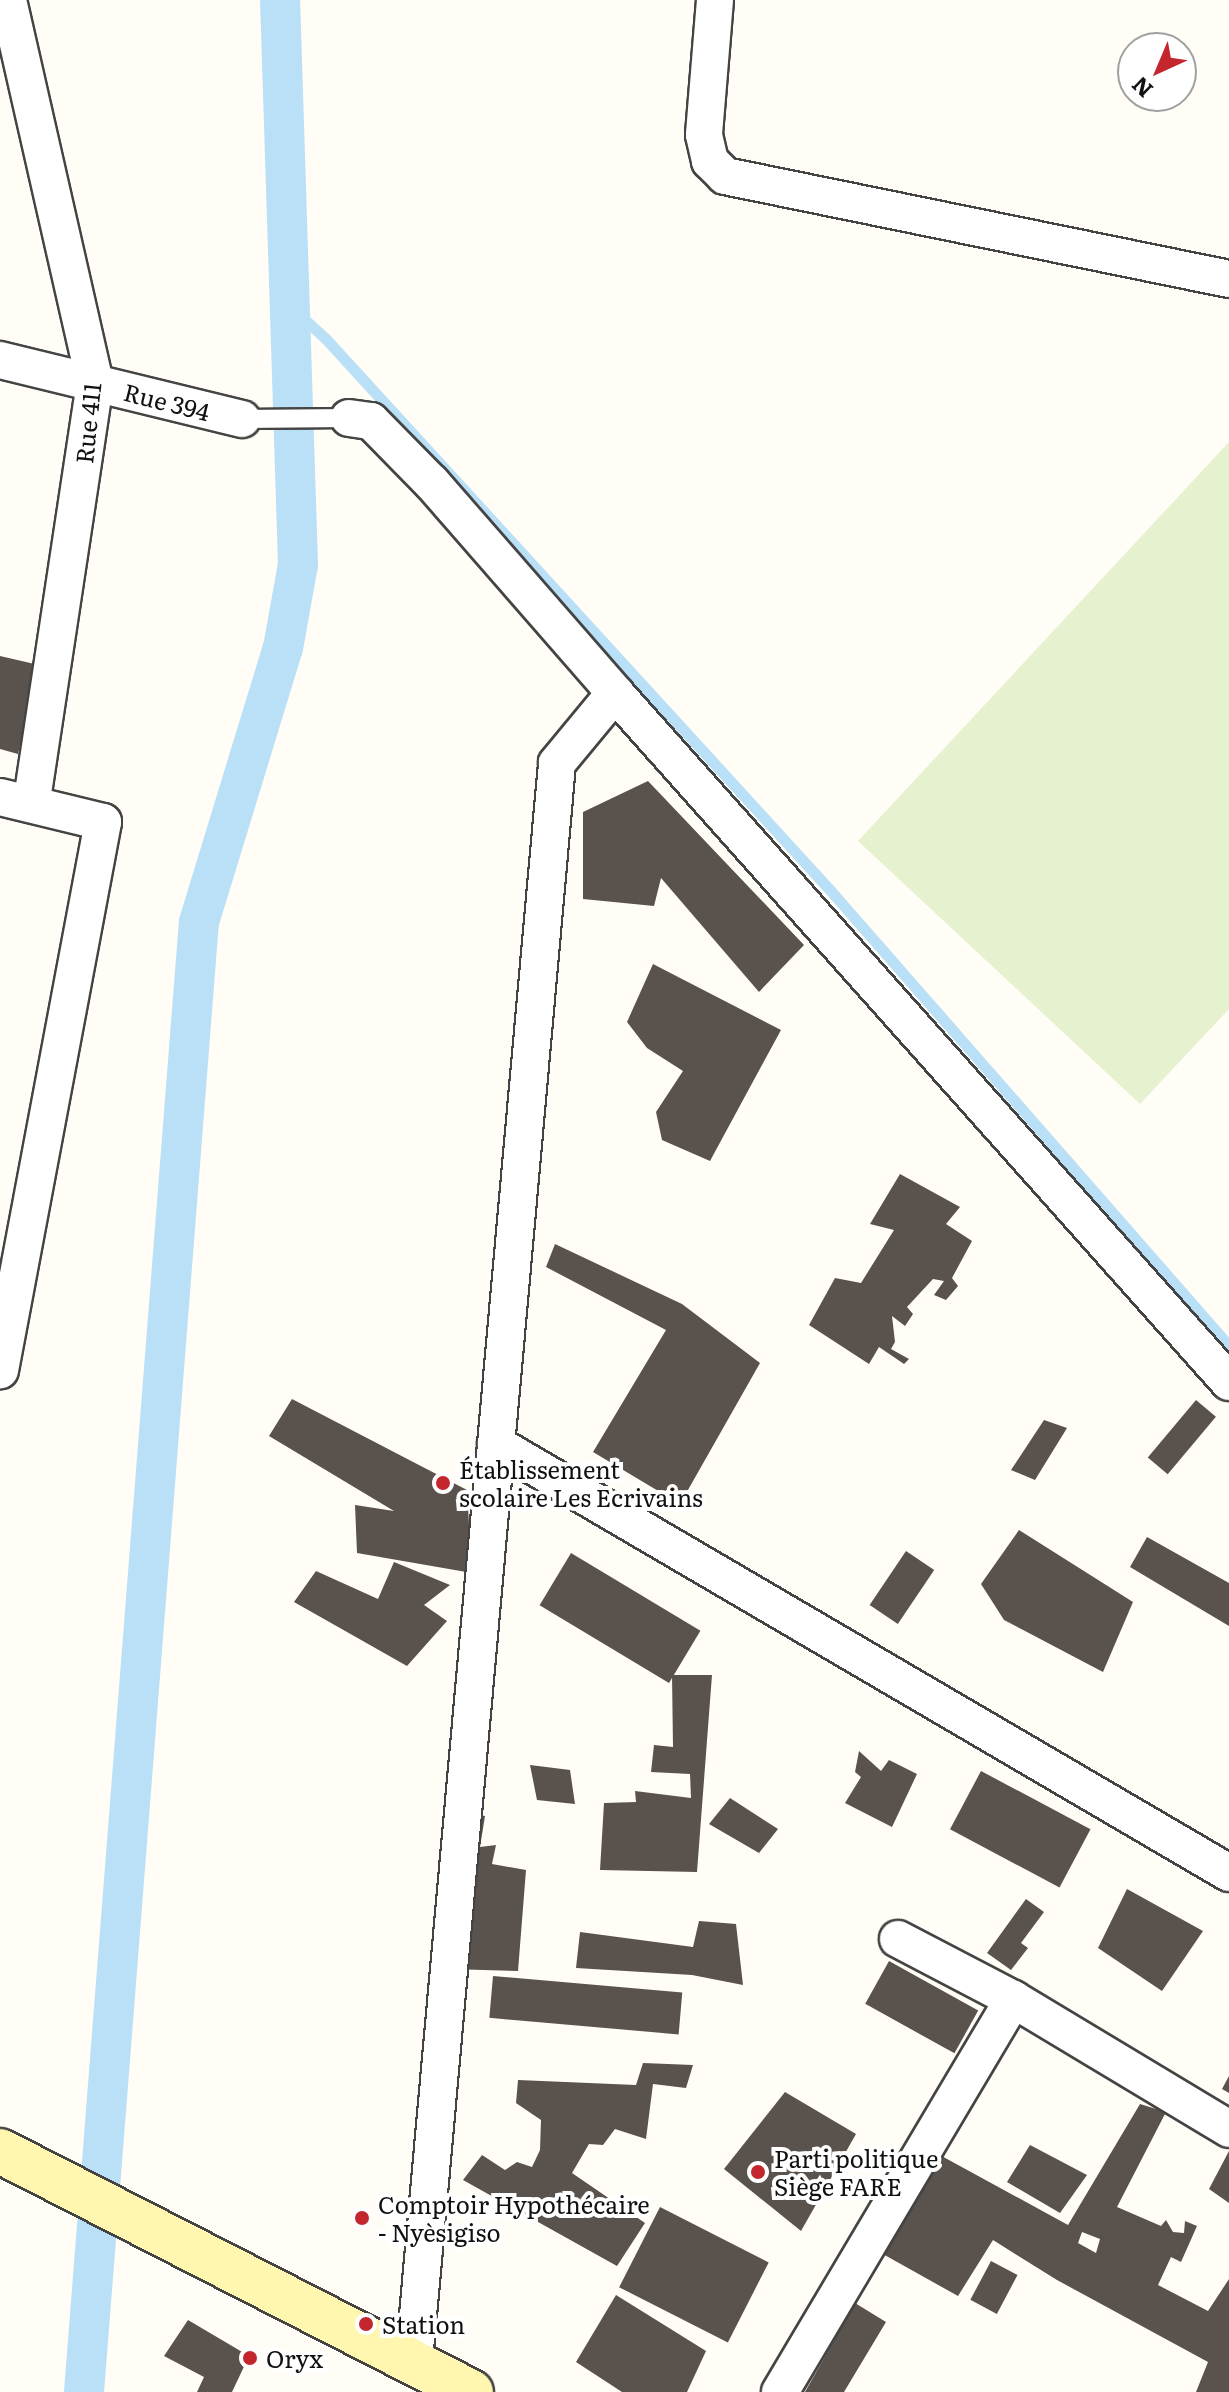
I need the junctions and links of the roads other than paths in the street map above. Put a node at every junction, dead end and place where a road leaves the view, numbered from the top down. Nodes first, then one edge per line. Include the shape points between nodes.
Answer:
1 (8, 0) edge
2 (715, 0) edge
3 (1229, 279) edge
4 (0, 360) edge
5 (95, 383) junction
6 (349, 418) joint
7 (242, 419) joint
8 (615, 693) junction
9 (16, 800) edge
10 (0, 1370) edge
11 (1229, 1382) edge
12 (496, 1444) junction
13 (1229, 1873) edge
14 (898, 1939) dead end
15 (1013, 1999) junction
16 (1229, 2129) edge
17 (5, 2153) edge
18 (414, 2360) junction
19 (471, 2392) edge
20 (780, 2392) edge

1 - 5 street, Rue 411
2 - 3 street via 704,135 710,161 725,176
4 - 5 street, Rue 394
5 - 7 street, Rue 394
5 - 9 street, Rue 411
6 - 7 lane
6 - 8 street via 371,421 432,483
8 - 11 street
8 - 12 street via 557,763
9 - 10 street via 103,822
12 - 13 street
12 - 18 street
14 - 15 street
15 - 16 street
15 - 20 street
17 - 18 main road
18 - 19 main road

